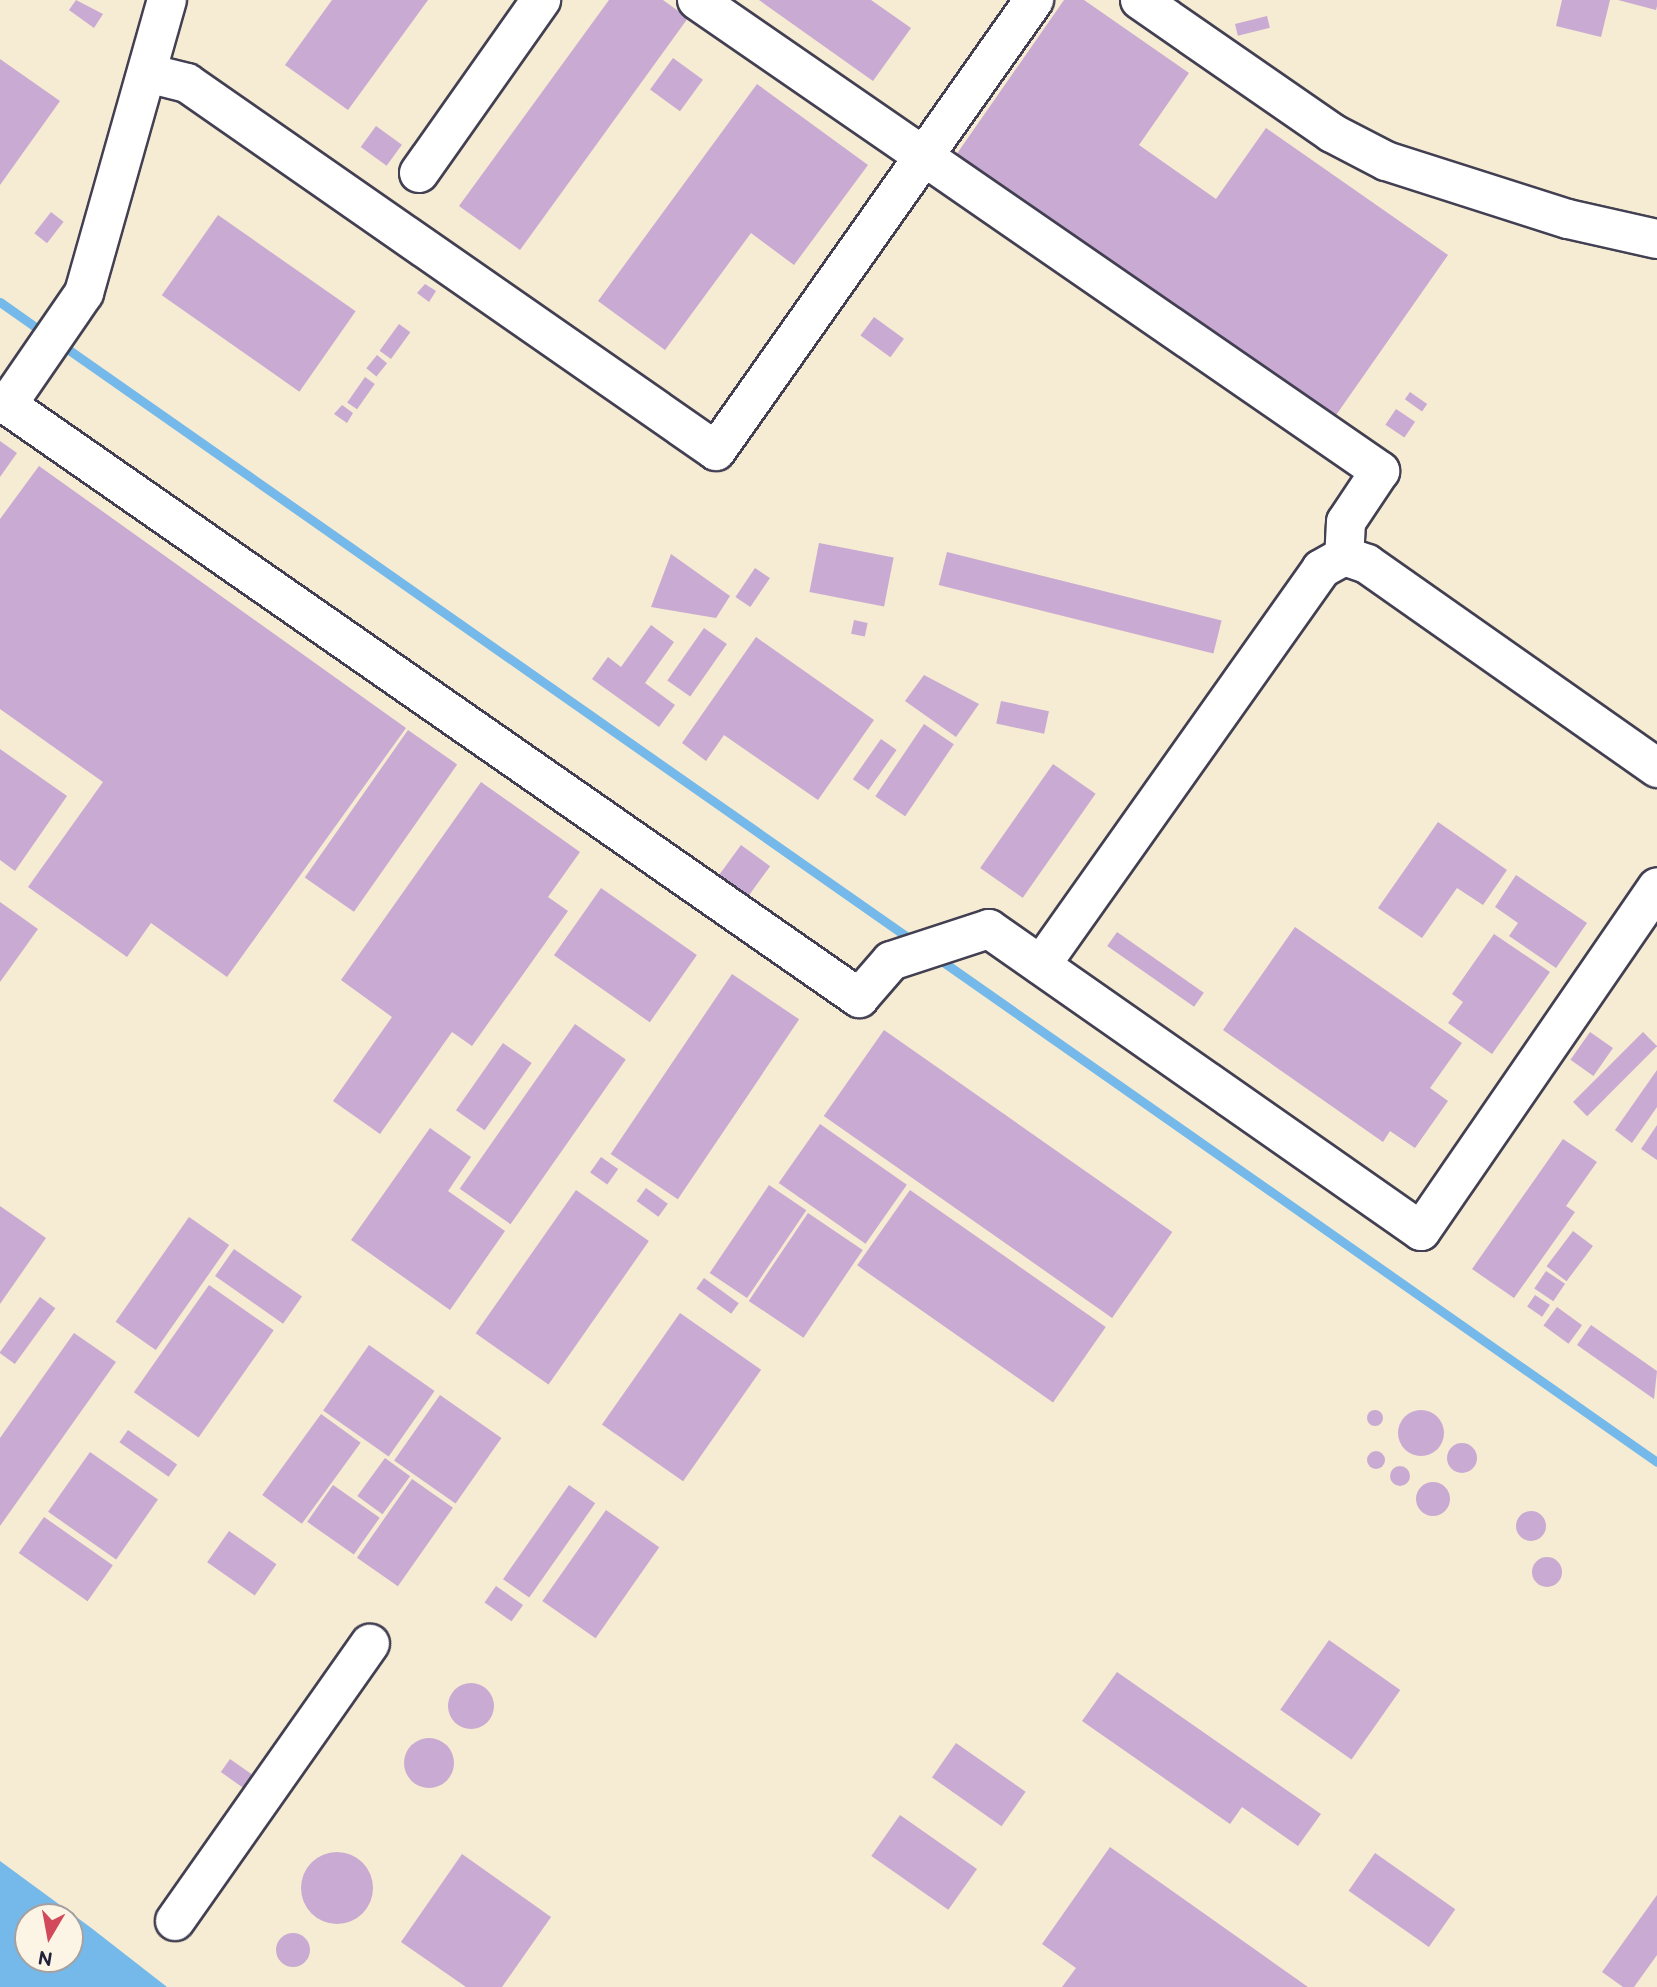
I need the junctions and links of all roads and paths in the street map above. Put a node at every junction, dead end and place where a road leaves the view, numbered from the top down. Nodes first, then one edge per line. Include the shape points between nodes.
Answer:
1 (167, 0) edge
2 (541, 0) edge
3 (697, 0) edge
4 (1034, 0) edge
5 (1140, 0) edge
6 (147, 73) junction
7 (925, 155) junction
8 (419, 173) dead end
9 (1657, 239) edge
10 (4, 402) edge
11 (1344, 556) junction
12 (1654, 760) edge
13 (1657, 887) edge
14 (1041, 965) junction
15 (370, 1644) dead end
16 (175, 1921) dead end

1 - 6 lane
2 - 8 lane
3 - 7 lane
4 - 7 lane
5 - 9 lane via 1332,133 1386,161 1568,219
6 - 7 lane via 187,83 716,451
6 - 10 lane via 84,293
7 - 11 lane via 1380,471 1346,522
10 - 14 lane via 859,998 891,961 989,929
11 - 12 lane via 1367,564
11 - 14 lane via 1321,569
13 - 14 lane via 1421,1231
15 - 16 lane

